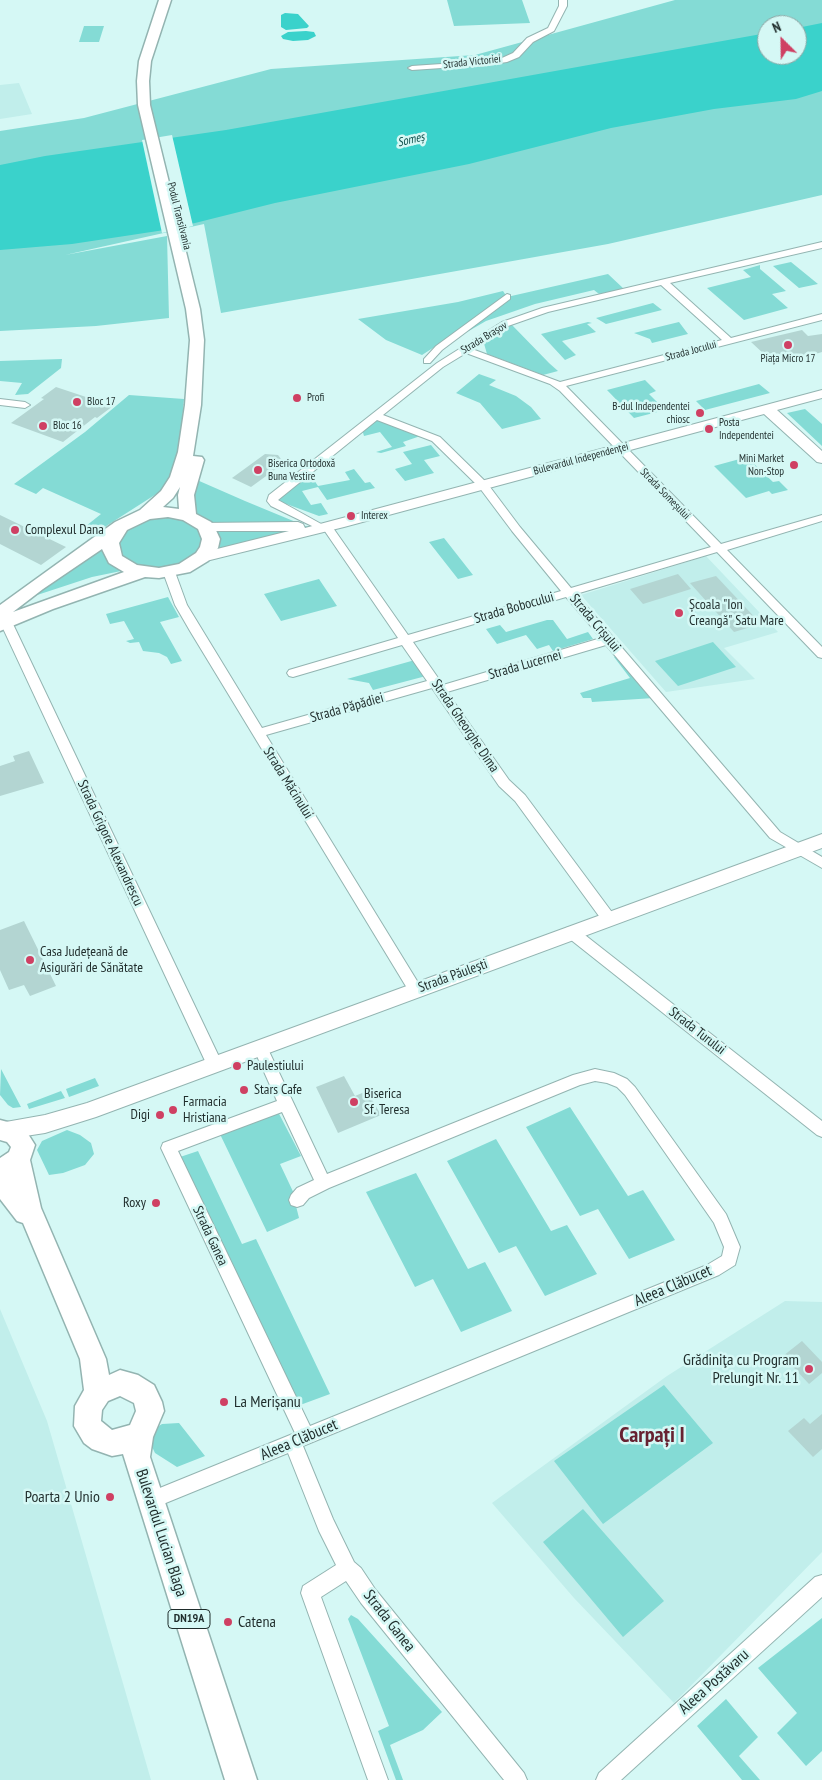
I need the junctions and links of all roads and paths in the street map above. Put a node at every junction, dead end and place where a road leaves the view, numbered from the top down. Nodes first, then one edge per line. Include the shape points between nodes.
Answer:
1 (165, 0) edge
2 (173, 0) edge
3 (563, 0) edge
4 (159, 30) junction
5 (412, 68) dead end
6 (822, 246) edge
7 (664, 283) junction
8 (507, 297) dead end
9 (822, 317) edge
10 (729, 342) junction
11 (464, 348) junction
12 (427, 361) dead end
13 (560, 385) junction
14 (822, 394) edge
15 (0, 402) edge
16 (24, 405) dead end
17 (198, 405) junction
18 (767, 409) junction
19 (375, 415) junction
20 (621, 448) junction
21 (822, 459) edge
22 (483, 485) junction
23 (146, 514) junction
24 (188, 516) junction
25 (822, 518) edge
26 (328, 525) junction
27 (205, 526) junction
28 (115, 532) junction
29 (718, 548) junction
30 (202, 557) junction
31 (141, 572) junction
32 (169, 572) junction
33 (570, 593) junction
34 (2, 620) edge
35 (406, 639) junction
36 (609, 640) junction
37 (822, 654) edge
38 (293, 673) dead end
39 (438, 686) junction
40 (258, 733) junction
41 (822, 841) edge
42 (801, 849) junction
43 (822, 863) edge
44 (608, 919) junction
45 (571, 932) junction
46 (415, 989) junction
47 (260, 1047) junction
48 (214, 1064) junction
49 (286, 1104) junction
50 (85, 1112) junction
51 (3, 1130) edge
52 (822, 1130) edge
53 (13, 1160) edge
54 (0, 1180) edge
55 (323, 1183) junction
56 (297, 1200) dead end
57 (38, 1230) junction
58 (109, 1388) junction
59 (299, 1440) junction
60 (131, 1445) junction
61 (151, 1500) junction
62 (347, 1569) junction
63 (822, 1584) edge
64 (241, 1780) edge
65 (378, 1780) edge
66 (517, 1780) edge
67 (606, 1780) edge

1 - 4 main road
2 - 4 main road
3 - 5 street, Strada Victoriei via 551,29 530,40 516,55 486,63
4 - 17 main road, Podul Transilvania via 145,61 144,106 193,309
6 - 7 street, Strada Brașov
7 - 10 street
7 - 11 street, Strada Brașov via 522,317
8 - 12 street via 439,348
9 - 10 street, Strada Jocului
10 - 13 street, Strada Jocului
11 - 13 street, Strada Someșului
11 - 19 street, Strada Brașov
13 - 20 street, Strada Someșului
14 - 18 main road, Bulevardul Independenței
15 - 16 street
17 - 23 main road via 178,477 161,501
17 - 24 main road via 198,452 186,495
18 - 20 main road, Bulevardul Independenței
18 - 21 street
19 - 22 street, Strada Crișului via 436,439
19 - 26 street, Strada Brașov via 273,497 275,504
20 - 22 main road, Bulevardul Independenței
20 - 29 street, Strada Someșului
22 - 26 main road, Bulevardul Independenței
22 - 33 street, Strada Crișului
23 - 24 main road via 168,512
23 - 28 main road via 128,521
24 - 27 main road
25 - 29 street, Strada Bobocului
26 - 27 main road, Bulevardul Independenței
26 - 30 street, Bulevardul Independenței
26 - 35 street, Strada Gheorghe Dima
27 - 30 main road via 211,539
28 - 31 main road, Bulevardul Independenței via 110,543 112,554 120,563
28 - 34 main road via 37,585
29 - 33 street, Strada Bobocului
29 - 37 street, Strada Someșului
30 - 32 main road, Bulevardul Independenței via 191,565
31 - 32 main road, Bulevardul Independenței
31 - 34 main road, Bulevardul Independenței
32 - 40 street, Strada Măcinului via 181,605
33 - 35 street, Strada Bobocului
33 - 36 street, Strada Crișului
34 - 48 street, Strada Grigore Alexandrescu
35 - 38 street, Strada Bobocului
35 - 39 street, Strada Gheorghe Dima
36 - 39 street, Strada Lucernei
36 - 42 street, Strada Crișului via 775,835
39 - 40 street, Strada Păpădiei
39 - 44 street, Strada Gheorghe Dima via 504,783 520,798
40 - 46 street, Strada Măcinului
41 - 42 main road, Strada Păulești
42 - 43 street
42 - 44 main road, Strada Păulești
44 - 45 main road, Strada Păulești
45 - 46 main road, Strada Păulești
45 - 52 street, Strada Turului
46 - 47 main road, Strada Păulești
47 - 48 main road, Strada Păulești
47 - 49 street
48 - 50 main road, Strada Păulești
49 - 55 street
49 - 59 street, Strada Ganea via 169,1148
50 - 51 main road, Strada Păulești via 45,1124
50 - 53 main road, Strada Păulești via 52,1129
51 - 53 main road via 15,1133 23,1145
53 - 57 main road
54 - 57 main road
55 - 56 street, Aleea Clăbucet via 303,1193
55 - 59 street, Aleea Clăbucet via 578,1079 595,1075 609,1077 630,1091 720,1219 732,1247 729,1260 713,1270
57 - 58 main road via 93,1359
58 - 60 main road via 137,1388 148,1402 147,1421
58 - 60 main road via 89,1406 88,1426 102,1440
59 - 61 street, Aleea Clăbucet
59 - 62 street, Strada Ganea via 329,1533
60 - 61 main road, Bulevardul Lucian Blaga / DN19A
61 - 64 main road, Bulevardul Lucian Blaga / DN19A
62 - 65 street via 310,1592
62 - 66 street, Strada Ganea
63 - 67 street, Aleea Postăvaru

